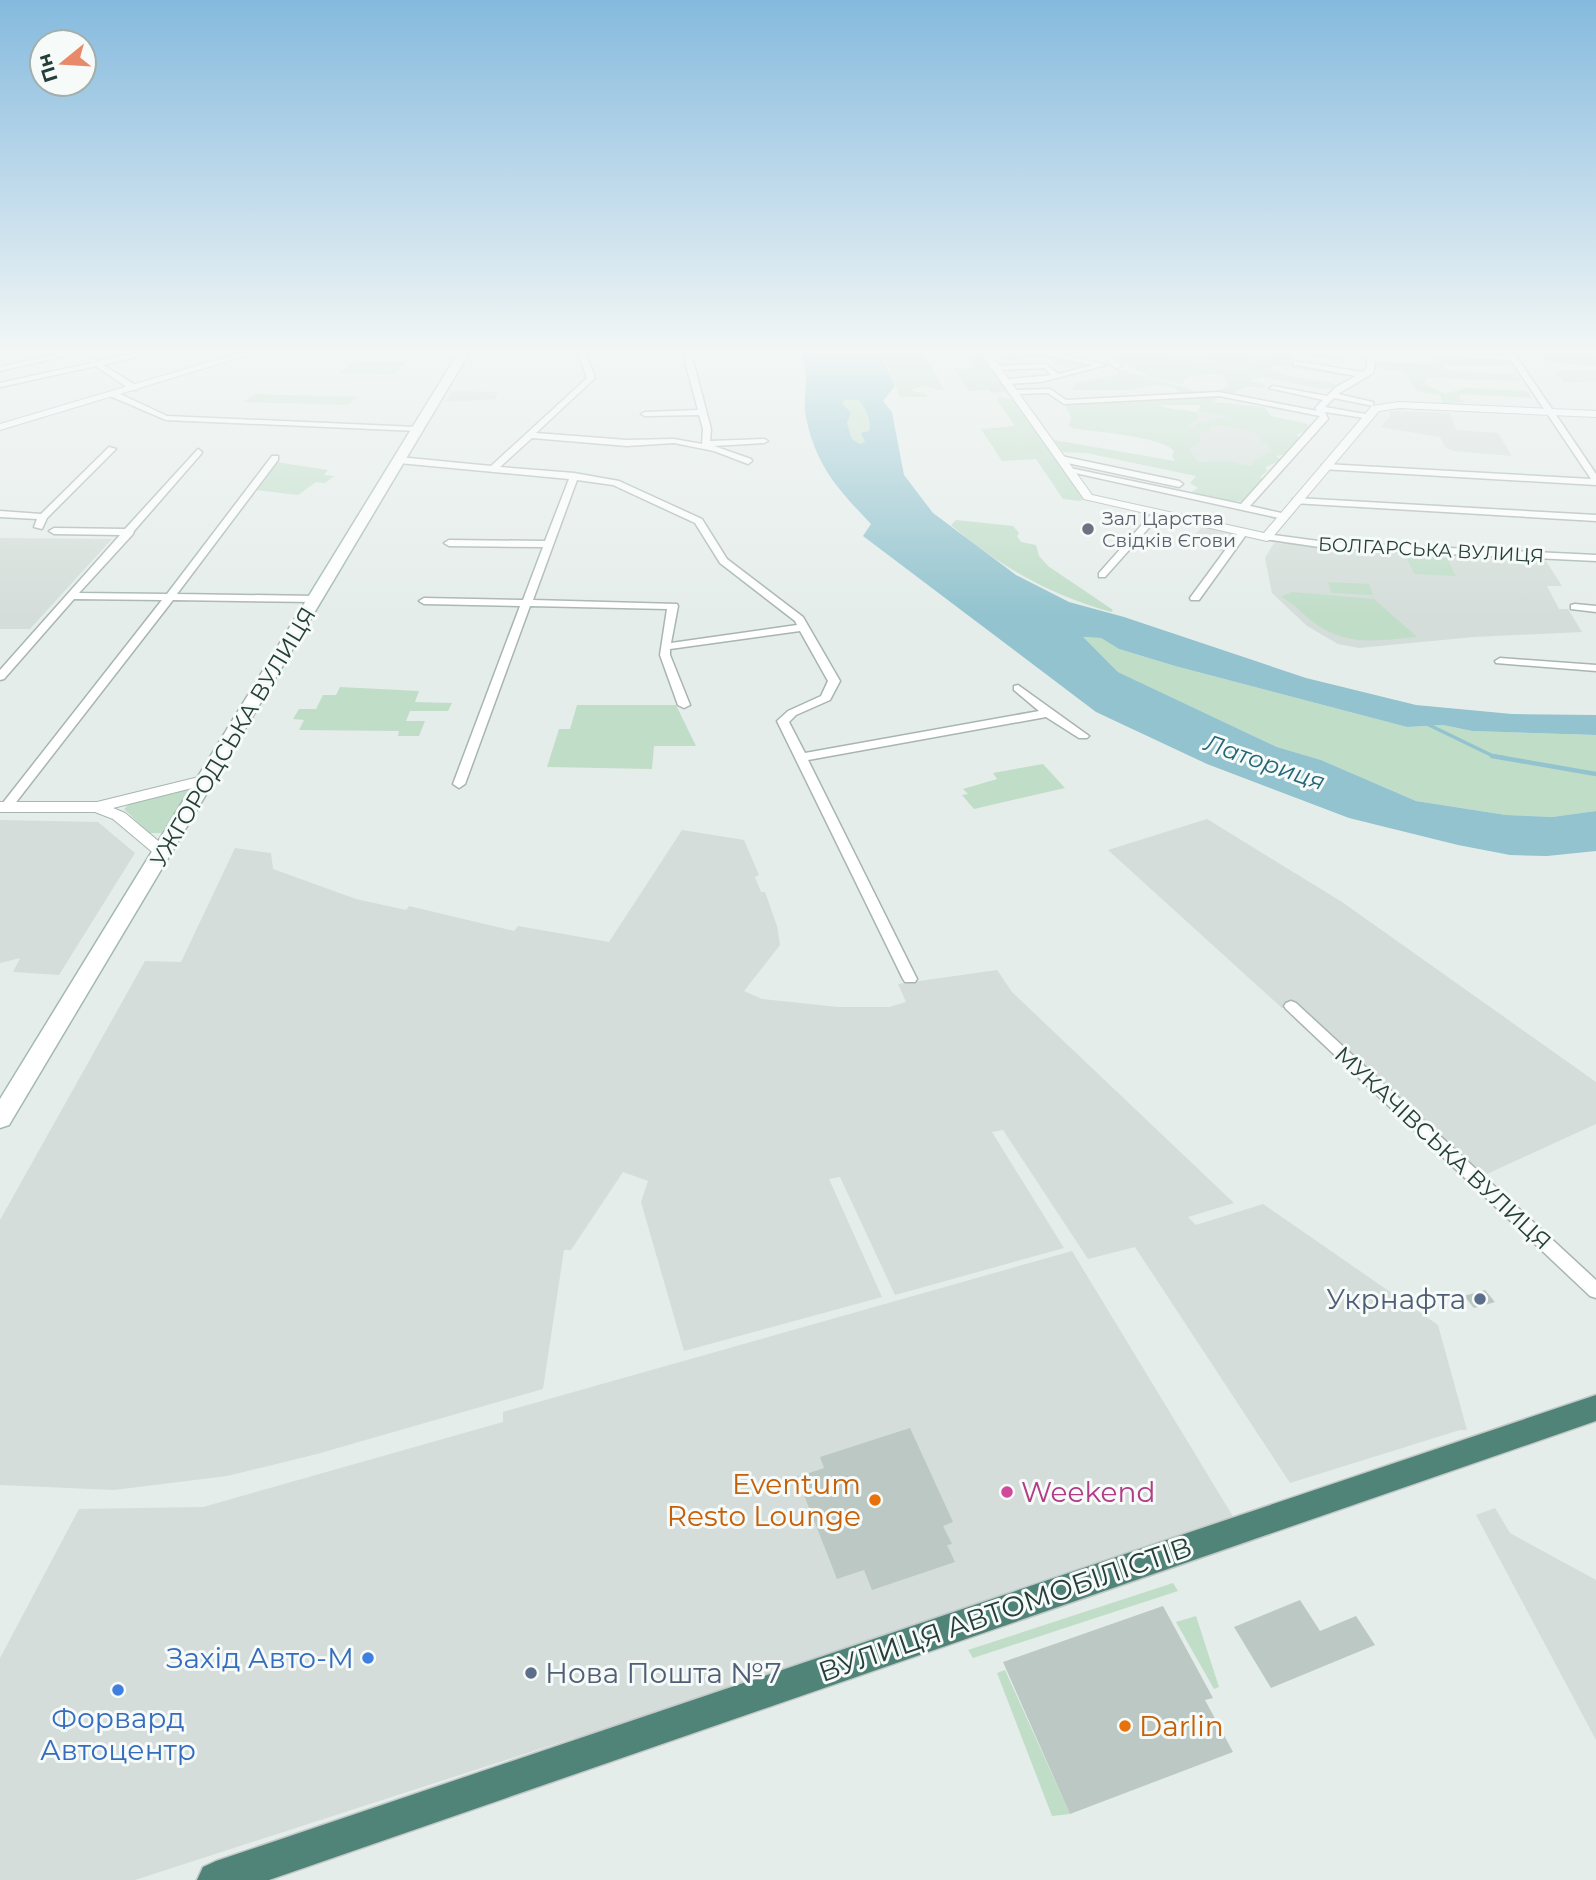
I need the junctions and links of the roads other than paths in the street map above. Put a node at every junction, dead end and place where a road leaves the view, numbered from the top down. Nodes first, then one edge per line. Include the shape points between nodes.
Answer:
1 (410, 441) edge
2 (524, 441) edge
3 (599, 441) edge
4 (707, 441) edge
5 (764, 441) dead end
6 (1048, 441) edge
7 (1304, 441) edge
8 (1347, 441) edge
9 (1569, 441) edge
10 (707, 445) junction
11 (112, 449) dead end
12 (198, 452) dead end
13 (275, 458) dead end
14 (1061, 459) junction
15 (399, 460) junction
16 (748, 461) dead end
17 (1325, 467) junction
18 (494, 468) junction
19 (1070, 471) junction
20 (574, 476) junction
21 (1596, 481) edge
22 (1184, 495) junction
23 (1296, 500) junction
24 (1244, 507) junction
25 (1157, 512) junction
26 (0, 514) edge
27 (1283, 516) junction
28 (1596, 518) edge
29 (54, 531) dead end
30 (131, 532) junction
31 (1243, 532) junction
32 (1267, 537) junction
33 (449, 543) dead end
34 (550, 544) junction
35 (1596, 558) edge
36 (1102, 575) dead end
37 (71, 596) junction
38 (169, 597) junction
39 (1195, 598) dead end
40 (316, 599) junction
41 (424, 601) dead end
42 (528, 601) junction
43 (1575, 607) dead end
44 (1596, 609) edge
45 (805, 627) junction
46 (665, 648) junction
47 (1500, 661) dead end
48 (1596, 668) edge
49 (0, 677) edge
50 (1018, 688) dead end
51 (684, 705) dead end
52 (1049, 713) junction
53 (1083, 736) dead end
54 (803, 757) junction
55 (207, 780) junction
56 (459, 784) dead end
57 (3, 807) edge
58 (97, 807) junction
59 (163, 853) junction
60 (910, 979) dead end
61 (1291, 1006) dead end
62 (0, 1119) edge
63 (1596, 1291) edge
64 (1596, 1408) edge
65 (216, 1880) edge

1 - 15 main road, УЖГОРОДСЬКА ВУЛИЦЯ
2 - 18 street
3 - 10 street
4 - 10 street
5 - 10 street
6 - 14 street
7 - 24 street
8 - 17 street
9 - 21 street
10 - 16 street
11 - 26 street via 41,522
12 - 30 street
13 - 38 street
14 - 19 street
14 - 22 street via 1191,487
15 - 18 street
15 - 40 main road, УЖГОРОДСЬКА ВУЛИЦЯ
17 - 21 street
17 - 23 street
18 - 20 street
19 - 22 street
19 - 25 street via 1088,497
20 - 34 street
20 - 45 street via 616,483 699,521 723,561 793,612
22 - 24 street
23 - 27 street
23 - 28 street
24 - 27 street
25 - 31 street
25 - 36 street
27 - 32 street
29 - 30 street
30 - 37 street
31 - 32 street
31 - 39 street
32 - 35 street, БОЛГАРСЬКА ВУЛИЦЯ via 1326,545
33 - 34 street
34 - 42 street
37 - 38 street
37 - 49 street
38 - 40 street
38 - 57 street
40 - 55 main road, УЖГОРОДСЬКА ВУЛИЦЯ
41 - 42 street
42 - 46 street via 673,606
42 - 56 street
43 - 44 street
45 - 46 street
45 - 54 street via 834,681 826,698 783,721
46 - 51 street
47 - 48 street
50 - 52 street
52 - 53 street
52 - 54 street
54 - 60 street
55 - 58 street
55 - 59 main road, УЖГОРОДСЬКА ВУЛИЦЯ
57 - 58 street
58 - 59 street via 119,816
59 - 62 main road, УЖГОРОДСЬКА ВУЛИЦЯ
61 - 63 street, МУКАЧІВСЬКА ВУЛИЦЯ
64 - 65 highway, ВУЛИЦЯ АВТОМОБІЛІСТІВ

